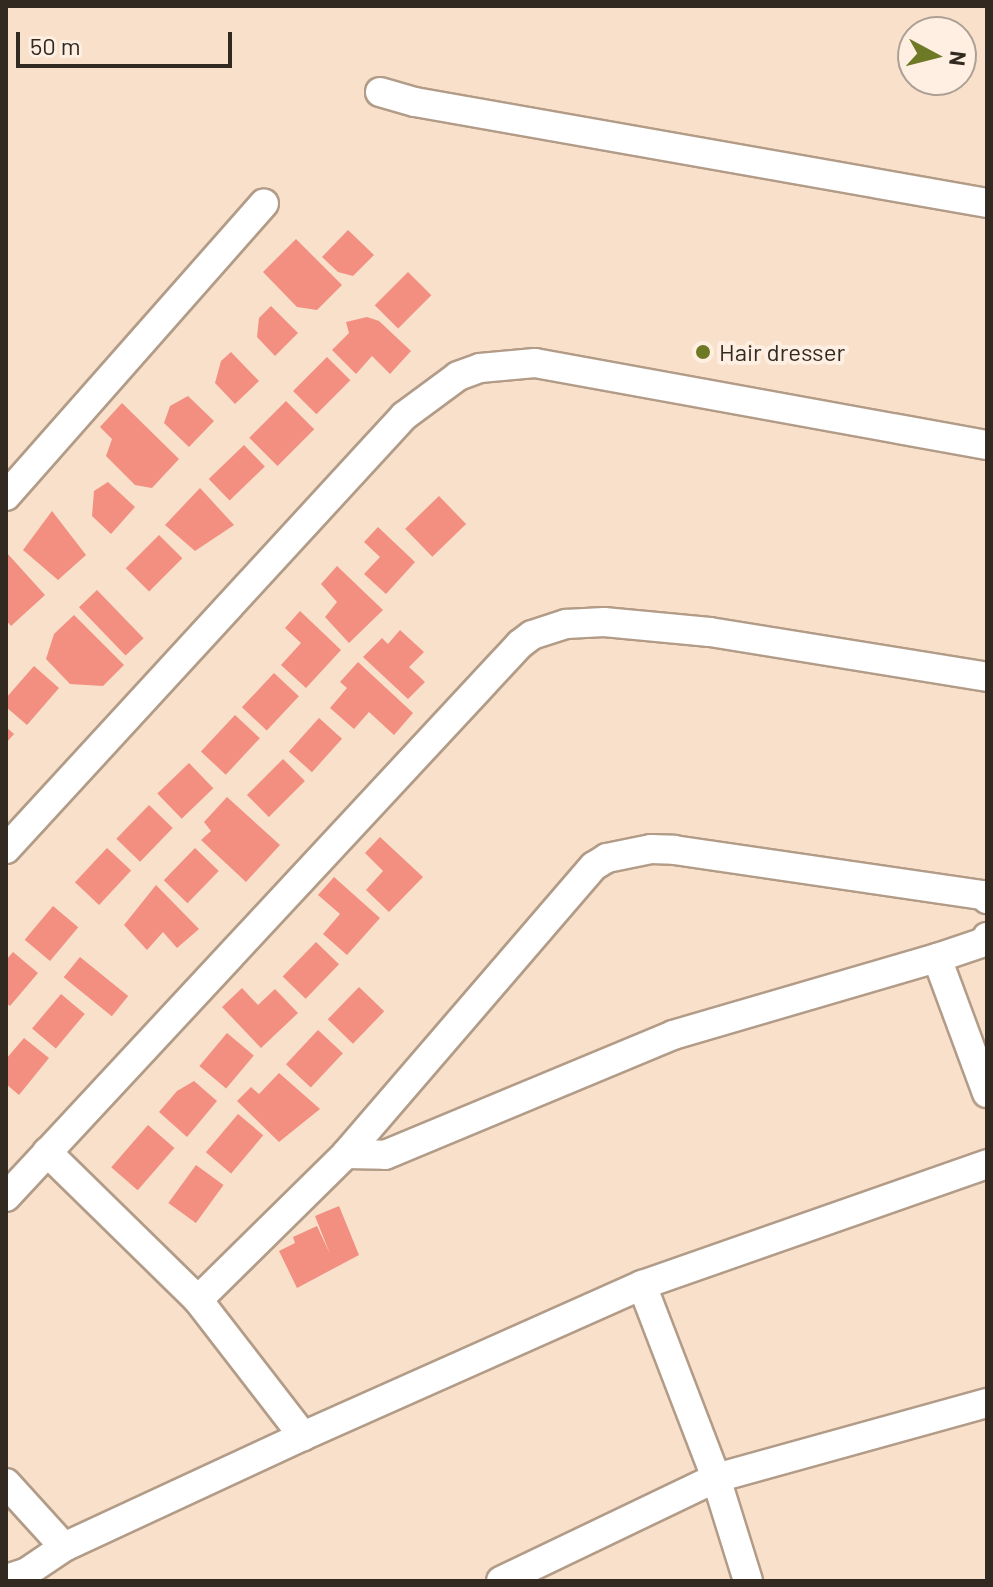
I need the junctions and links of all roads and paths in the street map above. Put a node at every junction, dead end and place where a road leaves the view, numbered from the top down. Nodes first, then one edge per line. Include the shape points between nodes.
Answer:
1 (380, 92) dead end
2 (264, 203) dead end
3 (987, 203) edge
4 (987, 445) edge
5 (6, 496) edge
6 (987, 677) edge
7 (6, 849) edge
8 (987, 899) edge
9 (987, 937) edge
10 (937, 958) junction
11 (987, 1093) edge
12 (47, 1152) junction
13 (346, 1154) junction
14 (987, 1164) edge
15 (6, 1197) edge
16 (642, 1285) junction
17 (198, 1300) junction
18 (987, 1403) edge
19 (303, 1436) junction
20 (716, 1478) junction
21 (6, 1483) edge
22 (64, 1547) junction
23 (22, 1578) edge
24 (501, 1581) edge
25 (748, 1581) edge

1 - 3 street
2 - 5 street
4 - 7 street via 535,363 480,368 458,376 404,416
6 - 12 street via 710,632 604,622 566,624 532,635
8 - 13 street via 674,850 607,858 594,866
9 - 10 street
10 - 11 street
10 - 13 street via 673,1035 385,1155
12 - 15 street
12 - 17 street
13 - 17 street
14 - 16 street
16 - 19 street
16 - 20 street
17 - 19 street
18 - 20 street
19 - 22 street
20 - 24 street
20 - 25 street
21 - 22 street
22 - 23 street

